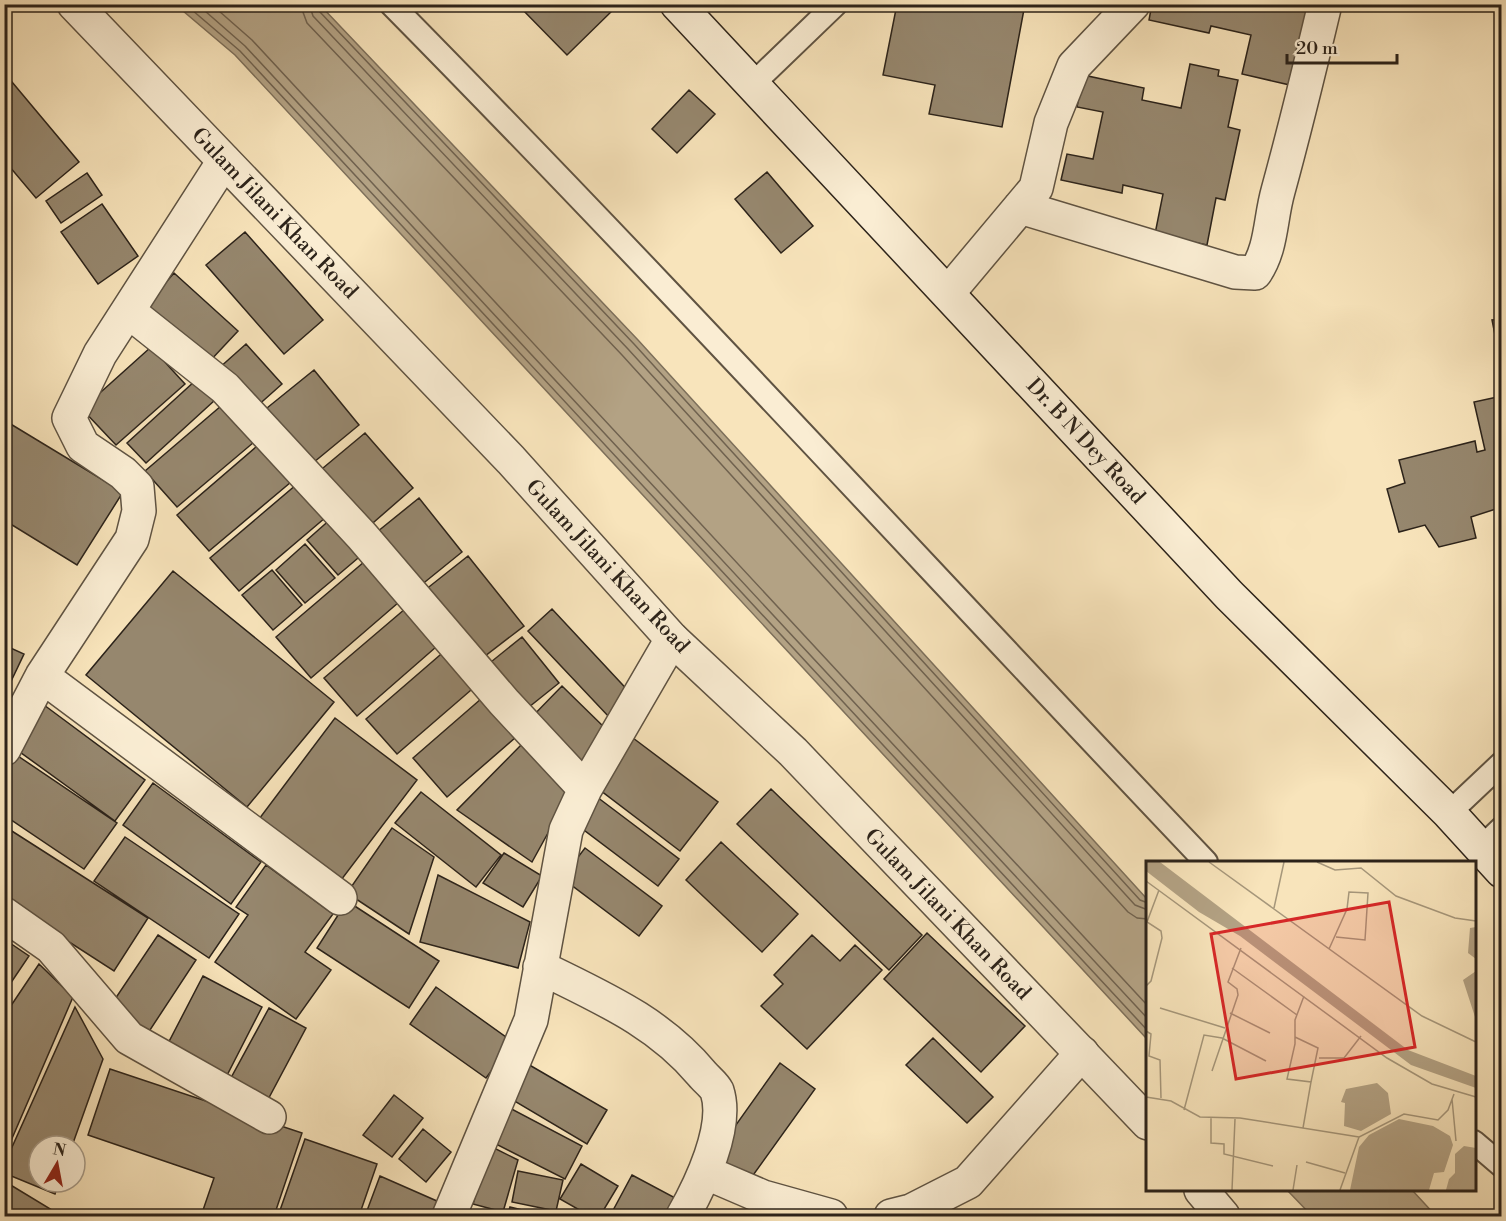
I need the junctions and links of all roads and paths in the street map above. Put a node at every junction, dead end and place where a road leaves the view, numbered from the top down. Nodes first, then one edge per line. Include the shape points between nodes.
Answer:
1 (74, 4) edge
2 (391, 4) edge
3 (677, 4) edge
4 (836, 4) edge
5 (1133, 4) edge
6 (1325, 4) edge
7 (753, 84) junction
8 (224, 161) junction
9 (1020, 207) junction
10 (948, 293) junction
11 (128, 312) junction
12 (672, 639) junction
13 (42, 676) junction
14 (4, 749) edge
15 (1502, 763) edge
16 (585, 789) junction
17 (1449, 813) junction
18 (1494, 849) edge
19 (1205, 861) edge
20 (340, 898) dead end
21 (4, 914) edge
22 (540, 967) junction
23 (1082, 1053) junction
24 (269, 1117) dead end
25 (1146, 1121) edge
26 (1476, 1144) edge
27 (1502, 1166) edge
28 (707, 1173) junction
29 (1203, 1191) edge
30 (449, 1216) edge
31 (684, 1216) edge
32 (831, 1216) edge
33 (891, 1216) edge
34 (1223, 1216) edge

1 - 8 street, Gulam Jilani Khan Road
2 - 19 lane via 675,297
3 - 7 street, Dr. B N Dey Road
4 - 7 lane
5 - 9 street via 1074,66 1052,123 1036,188
6 - 9 street via 1278,192 1266,257 1255,273 1235,272
7 - 10 street, Dr. B N Dey Road
8 - 11 street
8 - 12 street, Gulam Jilani Khan Road via 511,460
9 - 10 street
10 - 17 street, Dr. B N Dey Road via 1229,595
11 - 13 street via 100,354 69,418 83,446 137,487 140,511 132,539
11 - 16 street via 225,388 363,536 504,702
12 - 16 street
12 - 23 street, Gulam Jilani Khan Road via 793,752
13 - 14 street
13 - 20 street
15 - 17 lane
16 - 22 street via 566,830
17 - 18 street, Dr. B N Dey Road
21 - 24 street via 51,947 129,1038
22 - 28 street via 640,1018 685,1053 717,1091 718,1122
22 - 30 street via 531,1020
23 - 25 street, Gulam Jilani Khan Road
23 - 33 street via 968,1182 911,1211
26 - 27 lane
28 - 31 street
28 - 32 street via 762,1197
29 - 34 street

